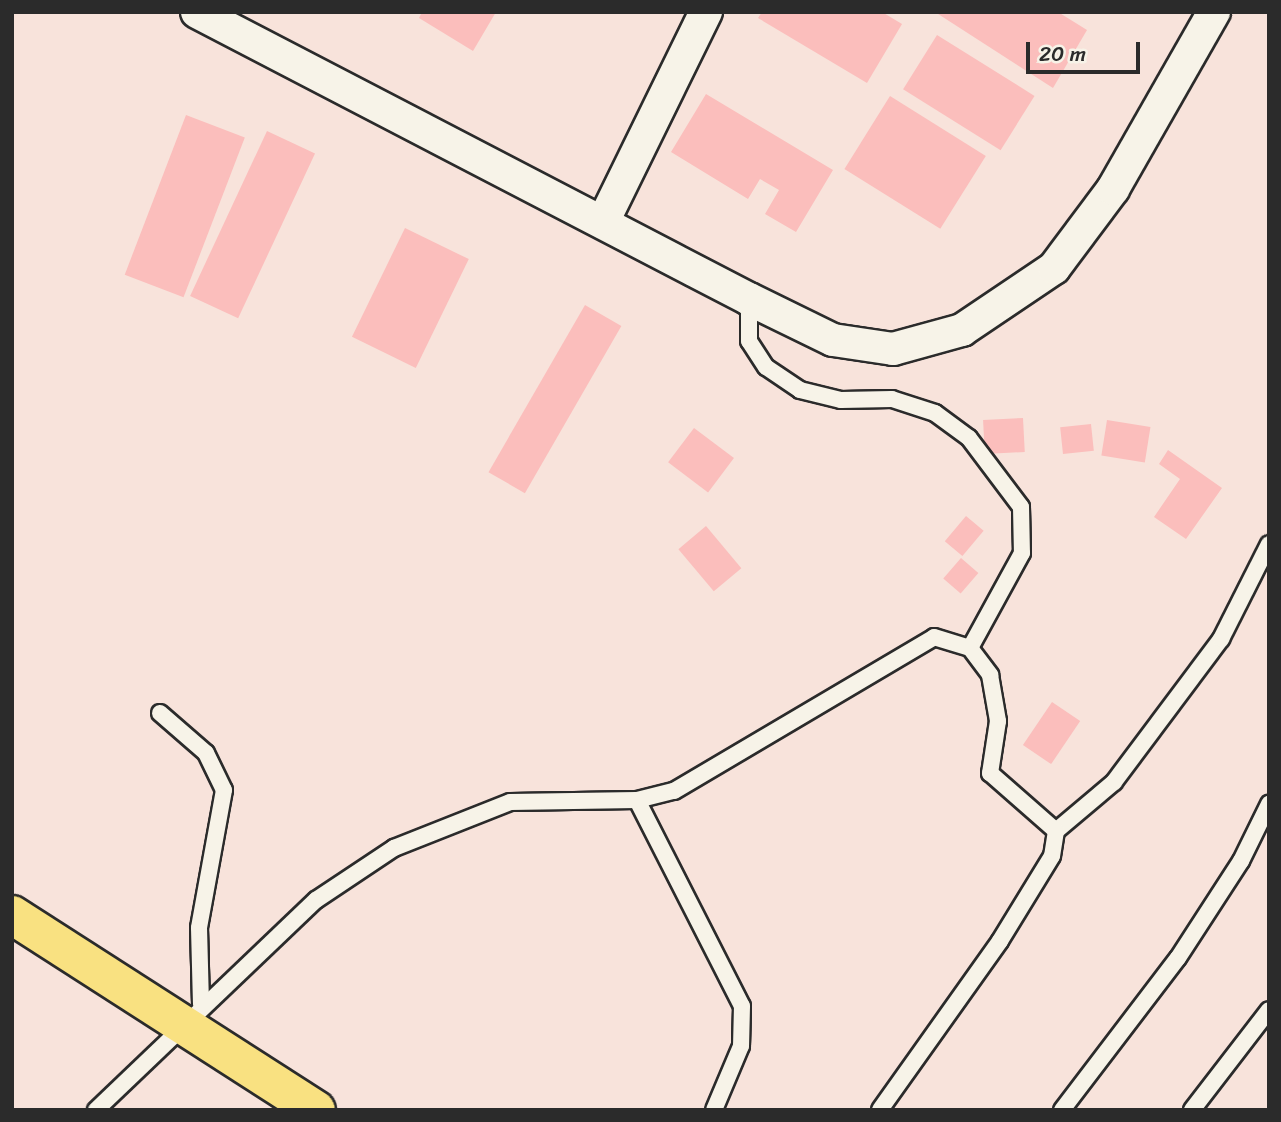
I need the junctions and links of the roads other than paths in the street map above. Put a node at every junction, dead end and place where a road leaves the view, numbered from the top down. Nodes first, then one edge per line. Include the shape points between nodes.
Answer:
1 (197, 12) edge
2 (706, 12) edge
3 (1214, 12) edge
4 (604, 220) junction
5 (749, 299) junction
6 (1268, 547) edge
7 (970, 648) junction
8 (160, 713) dead end
9 (637, 800) junction
10 (1269, 804) edge
11 (1056, 831) junction
12 (12, 915) edge
13 (1269, 1010) edge
14 (190, 1014) junction
15 (96, 1110) edge
16 (316, 1110) edge
17 (714, 1110) edge
18 (880, 1110) edge
19 (1062, 1110) edge
20 (1192, 1110) edge

1 - 4 street
2 - 4 street
3 - 5 street via 1113,189 1054,268 962,330 893,349 833,340
4 - 5 street
5 - 7 lane via 749,341 766,367 800,390 841,400 892,399 935,413 969,438 1021,507 1022,553
6 - 11 lane via 1221,639 1114,782
7 - 9 lane via 934,637 674,791
7 - 11 lane via 990,675 996,710 990,773
8 - 14 lane via 206,753 224,790 199,928
9 - 14 lane via 510,802 394,848 316,900
9 - 17 lane via 742,1006 741,1046
10 - 19 lane via 1241,861 1178,958
11 - 18 lane via 1052,856 1000,941
12 - 14 main road
13 - 20 lane
14 - 15 lane
14 - 16 main road

